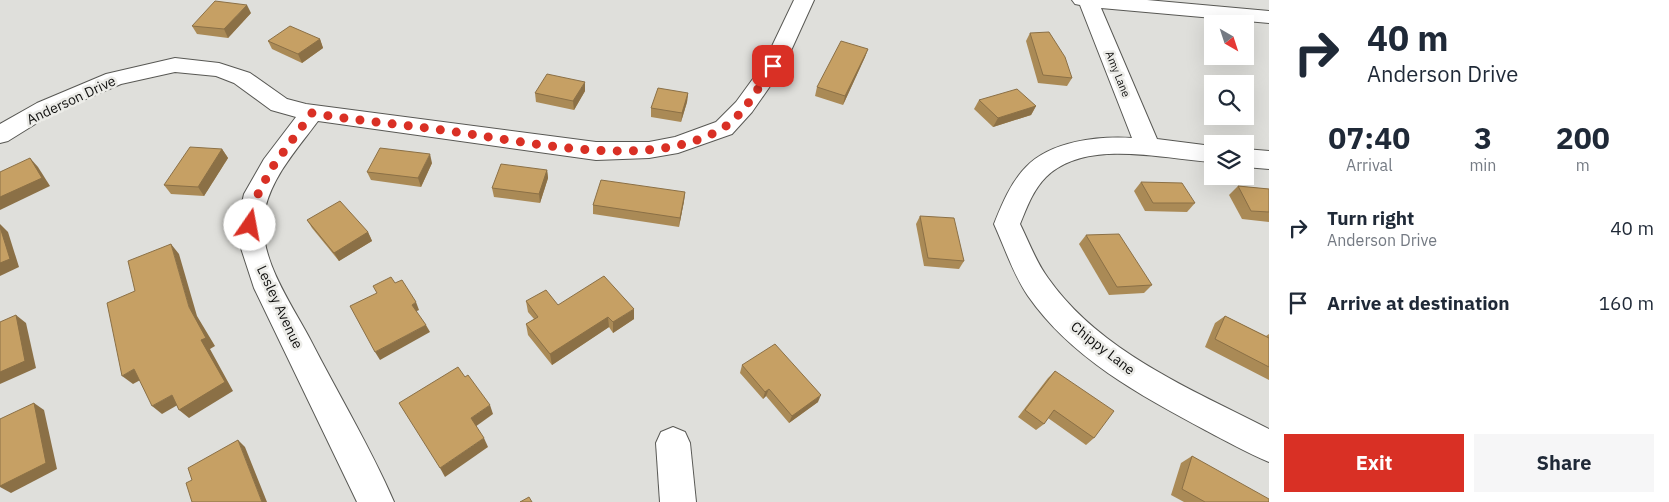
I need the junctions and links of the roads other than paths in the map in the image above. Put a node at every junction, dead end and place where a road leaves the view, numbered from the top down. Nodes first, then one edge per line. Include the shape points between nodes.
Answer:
1 (804, 0) edge
2 (1082, 0) edge
3 (1088, 1) edge
4 (1269, 17) edge
5 (312, 113) junction
6 (0, 135) edge
7 (1148, 148) junction
8 (1204, 153) edge
9 (1254, 159) edge
10 (1269, 160) edge
11 (672, 443) dead end
12 (1269, 446) edge
13 (376, 502) edge
14 (678, 502) edge

1 - 5 street, Anderson Drive via 773,66 744,107 724,128 678,145 649,150 596,151
2 - 3 street
3 - 4 street
3 - 7 street, Amy Lane
5 - 6 street, Anderson Drive via 279,105 242,78 219,70 175,65 114,79 45,108
5 - 13 street, Lesley Avenue via 271,169 256,198 250,225 255,251 271,293
7 - 8 street, Chippy Lane
7 - 12 street, Chippy Lane via 1120,146 1061,156 1043,166 1029,181 1007,224 1038,288 1082,335 1140,377
9 - 10 street
11 - 14 street

